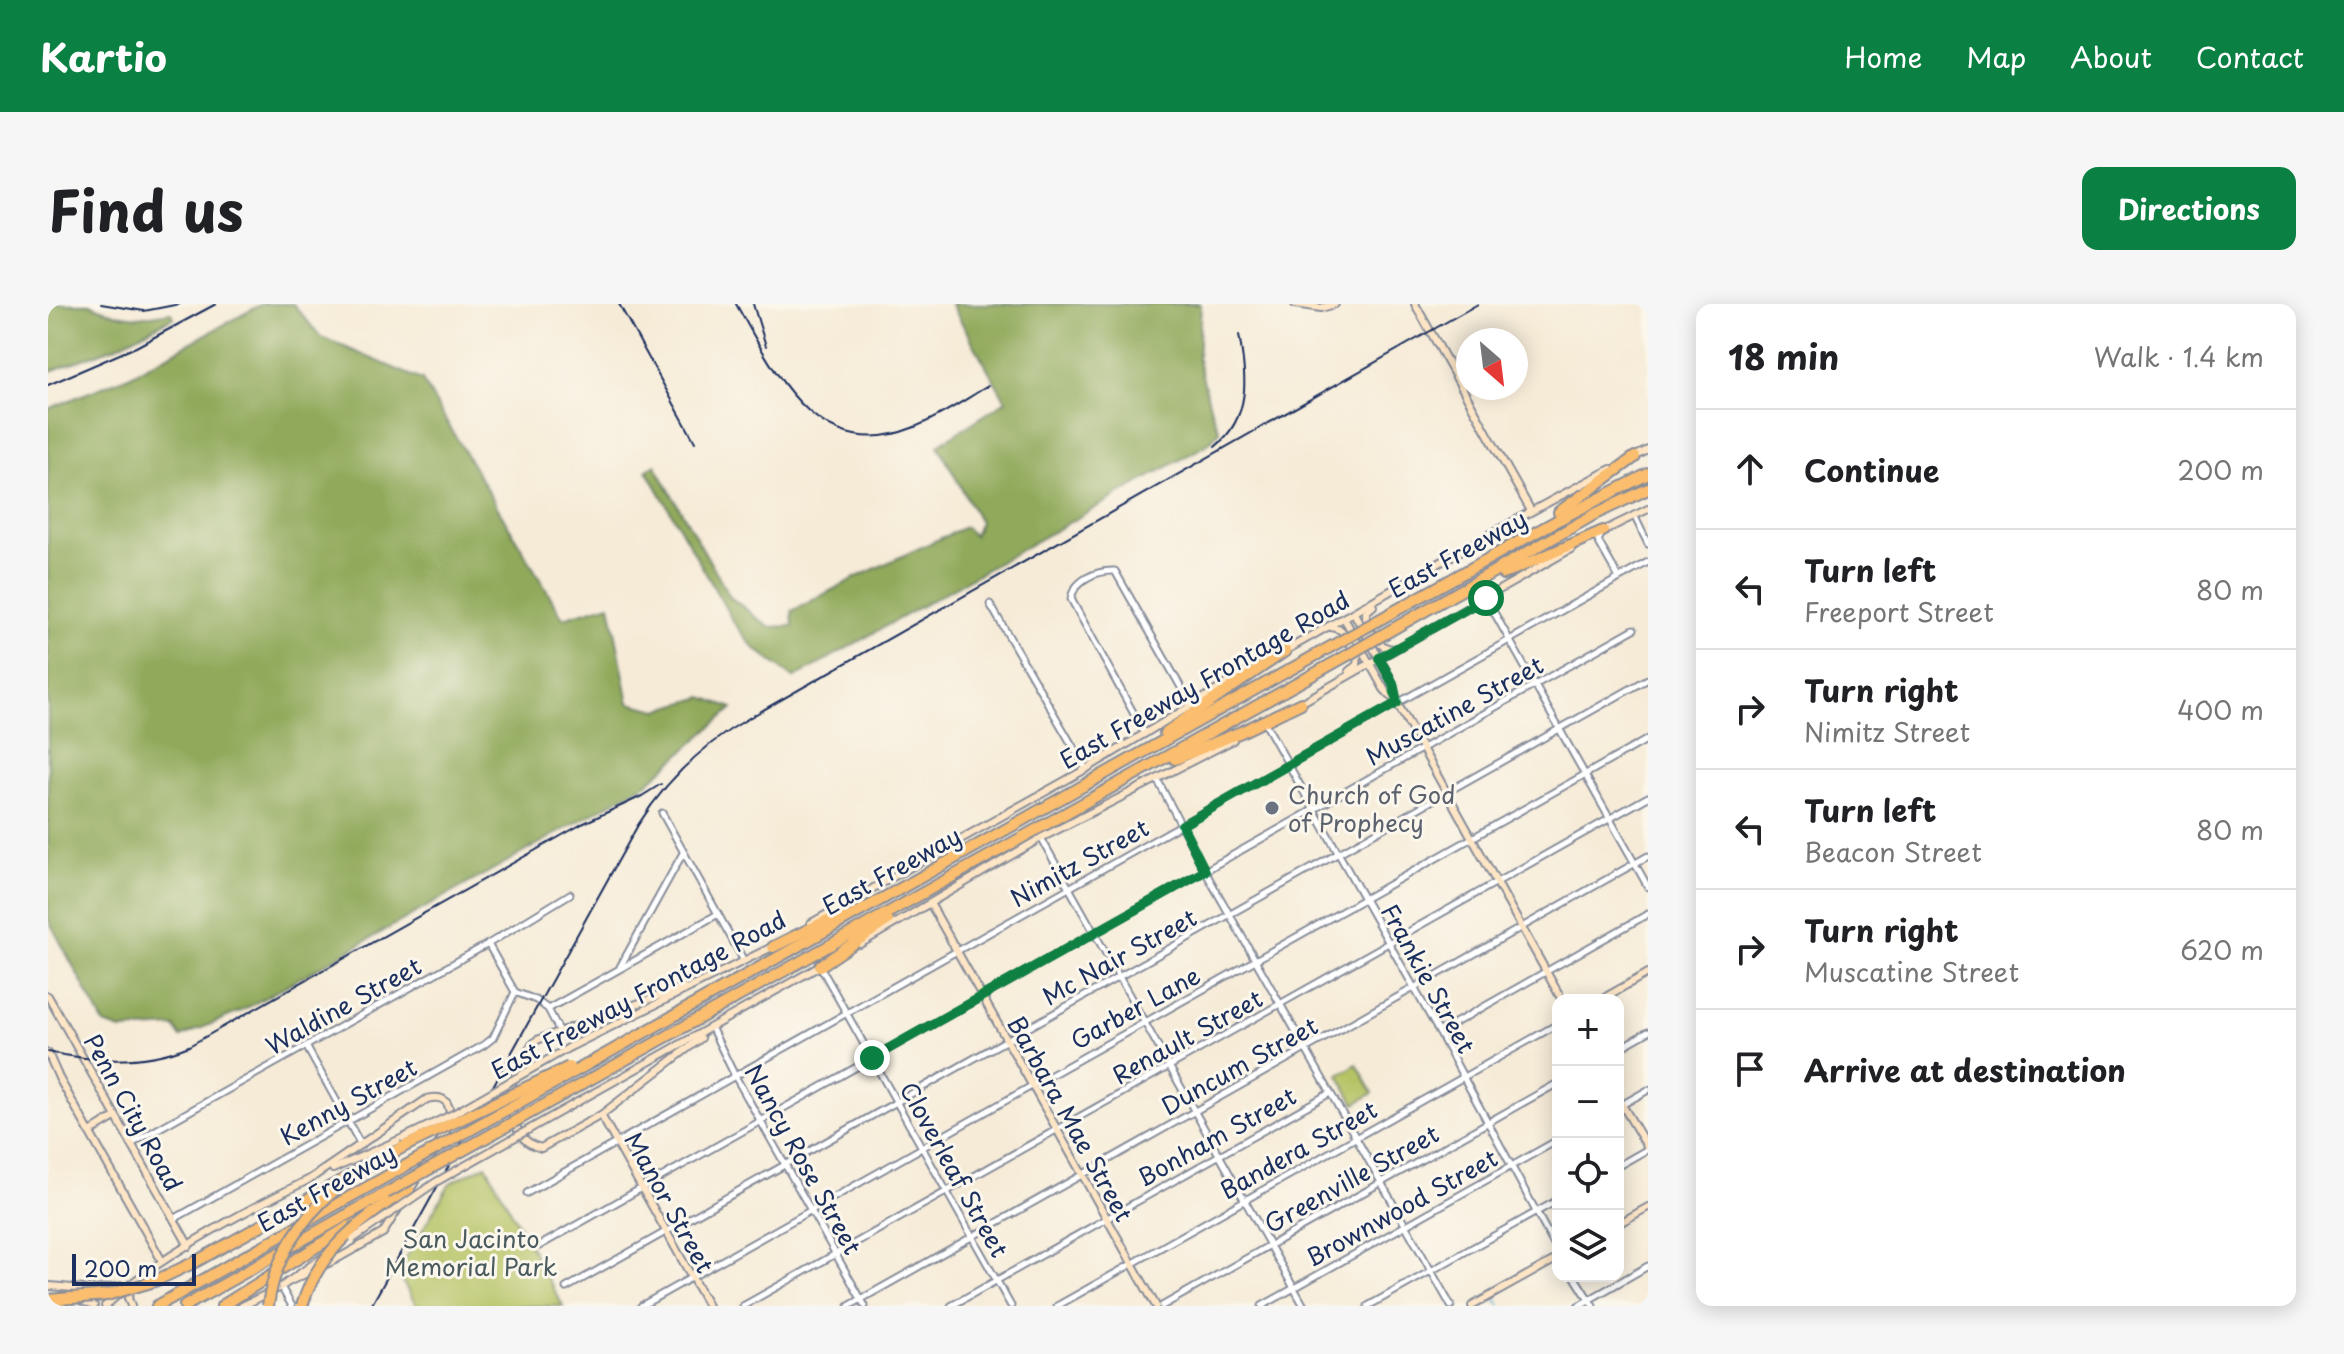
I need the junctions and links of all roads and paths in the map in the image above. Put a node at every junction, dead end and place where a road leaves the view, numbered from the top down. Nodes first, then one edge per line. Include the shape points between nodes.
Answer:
1 (1295, 304) edge
2 (1335, 304) edge
3 (1415, 304) edge
4 (1648, 450) edge
5 (1635, 457) junction
6 (1648, 474) edge
7 (1648, 489) edge
8 (1648, 509) edge
9 (1531, 511) junction
10 (1634, 515) junction
11 (1603, 531) junction
12 (1648, 544) edge
13 (1508, 547) junction
14 (1648, 562) edge
15 (1619, 578) junction
16 (1388, 594) junction
17 (1486, 598) junction
18 (1440, 603) junction
19 (990, 604) dead end
20 (1354, 613) junction
21 (1344, 618) junction
22 (1329, 627) junction
23 (1634, 629) dead end
24 (1509, 640) junction
25 (1404, 644) junction
26 (1285, 651) junction
27 (1379, 658) junction
28 (1369, 664) junction
29 (1648, 679) edge
30 (1331, 685) junction
31 (1534, 685) junction
32 (1301, 703) junction
33 (1397, 703) junction
34 (1191, 705) junction
35 (1265, 723) junction
36 (1559, 729) junction
37 (1145, 734) junction
38 (1648, 739) edge
39 (1422, 748) junction
40 (1125, 762) junction
41 (1288, 765) junction
42 (1086, 769) junction
43 (1585, 775) junction
44 (1157, 779) junction
45 (1121, 783) junction
46 (1447, 792) junction
47 (1648, 797) edge
48 (1313, 810) junction
49 (662, 813) dead end
50 (1610, 819) junction
51 (1182, 825) junction
52 (1041, 838) junction
53 (1472, 838) junction
54 (684, 852) junction
55 (1339, 854) junction
56 (1648, 856) edge
57 (1635, 863) junction
58 (1205, 871) junction
59 (917, 879) junction
60 (1497, 882) junction
61 (1069, 886) junction
62 (1648, 887) edge
63 (928, 892) junction
64 (570, 894) dead end
65 (1364, 899) junction
66 (931, 905) junction
67 (718, 914) junction
68 (1230, 914) junction
69 (1648, 914) edge
70 (1522, 927) junction
71 (1094, 932) junction
72 (1389, 943) junction
73 (488, 944) junction
74 (773, 947) junction
75 (957, 951) junction
76 (1256, 960) junction
77 (744, 961) junction
78 (820, 966) junction
79 (618, 969) junction
80 (1546, 971) junction
81 (1648, 973) edge
82 (1119, 975) junction
83 (714, 976) junction
84 (1414, 987) junction
85 (515, 992) junction
86 (1559, 994) edge
87 (1611, 994) edge
88 (48, 996) edge
89 (982, 996) junction
90 (1280, 1004) junction
91 (548, 1009) junction
92 (847, 1013) junction
93 (1144, 1021) junction
94 (1552, 1027) edge
95 (712, 1029) junction
96 (559, 1030) junction
97 (1439, 1032) junction
98 (1648, 1032) edge
99 (1007, 1040) junction
100 (306, 1046) junction
101 (1624, 1046) edge
102 (1306, 1049) junction
103 (48, 1053) edge
104 (872, 1058) junction
105 (580, 1065) junction
106 (1169, 1065) junction
107 (735, 1076) junction
108 (1463, 1077) junction
109 (1032, 1086) junction
110 (1552, 1086) edge
111 (1648, 1090) edge
112 (1330, 1093) junction
113 (1624, 1101) edge
114 (897, 1102) junction
115 (1194, 1110) junction
116 (1624, 1111) edge
117 (601, 1115) junction
118 (115, 1117) junction
119 (761, 1121) junction
120 (348, 1122) junction
121 (1486, 1123) junction
122 (1057, 1130) junction
123 (90, 1132) junction
124 (491, 1135) junction
125 (1356, 1138) junction
126 (616, 1142) junction
127 (1552, 1143) edge
128 (131, 1144) junction
129 (361, 1146) junction
130 (922, 1148) junction
131 (1648, 1149) edge
132 (1219, 1154) junction
133 (384, 1157) junction
134 (1624, 1163) edge
135 (786, 1165) junction
136 (1511, 1167) junction
137 (1082, 1175) junction
138 (310, 1179) junction
139 (1381, 1183) junction
140 (642, 1188) junction
141 (947, 1192) junction
142 (527, 1193) dead end
143 (1244, 1199) junction
144 (387, 1203) junction
145 (1552, 1203) edge
146 (1648, 1207) edge
147 (811, 1210) junction
148 (1536, 1212) junction
149 (174, 1219) junction
150 (1107, 1219) junction
151 (1624, 1221) edge
152 (1406, 1226) junction
153 (667, 1232) junction
154 (972, 1237) junction
155 (1552, 1243) edge
156 (1269, 1244) junction
157 (189, 1246) junction
158 (539, 1246) dead end
159 (836, 1254) junction
160 (1552, 1259) edge
161 (162, 1261) junction
162 (1132, 1264) junction
163 (1648, 1266) edge
164 (1431, 1272) junction
165 (692, 1277) junction
166 (997, 1281) junction
167 (1578, 1282) edge
168 (130, 1284) junction
169 (284, 1285) junction
170 (49, 1286) edge
171 (566, 1288) dead end
172 (1294, 1288) junction
173 (61, 1291) junction
174 (861, 1299) junction
175 (48, 1300) edge
176 (1591, 1303) edge
177 (160, 1304) edge
178 (74, 1306) edge
179 (94, 1306) edge
180 (105, 1306) edge
181 (131, 1306) edge
182 (185, 1306) edge
183 (222, 1306) edge
184 (242, 1306) edge
185 (268, 1306) edge
186 (292, 1306) edge
187 (302, 1306) edge
188 (641, 1306) edge
189 (708, 1306) edge
190 (743, 1306) edge
191 (849, 1306) edge
192 (865, 1306) edge
193 (951, 1306) edge
194 (1011, 1306) edge
195 (1057, 1306) edge
196 (1159, 1306) edge
197 (1262, 1306) edge
198 (1304, 1306) edge
199 (1368, 1306) edge
200 (1451, 1306) edge
201 (1472, 1306) edge
202 (1578, 1306) edge

1 - 2 main road
3 - 9 main road
4 - 5 main road, East Freeway Frontage Road
5 - 9 main road, East Freeway Frontage Road
5 - 13 highway
6 - 13 highway, East Freeway
7 - 18 highway, East Freeway
8 - 10 main road
9 - 16 main road, East Freeway Frontage Road
10 - 11 main road
10 - 12 street
11 - 15 street via 1598,541
11 - 17 main road
11 - 18 highway
13 - 40 highway, East Freeway, bridge
14 - 15 street, Nimitz Street
15 - 24 street, Nimitz Street
16 - 20 main road, East Freeway Frontage Road
16 - 25 main road via 1368,610 1365,620 1384,648
17 - 24 street
17 - 25 main road
18 - 45 highway, East Freeway, bridge
19 - 42 street
20 - 21 main road, East Freeway Frontage Road
20 - 27 main road
21 - 22 main road, East Freeway Frontage Road
21 - 28 main road
22 - 26 main road, East Freeway Frontage Road
22 - 30 main road via 1341,630 1358,659
23 - 31 street, Muscatine Street
24 - 31 street
24 - 33 street, Nimitz Street
25 - 27 main road
26 - 34 main road, East Freeway Frontage Road
26 - 40 highway
27 - 28 main road
27 - 33 main road
28 - 30 main road
28 - 33 main road
29 - 36 street, Mc Nair Street
30 - 32 main road
31 - 36 street
31 - 39 street, Muscatine Street
32 - 35 main road
32 - 45 highway
33 - 39 main road
33 - 41 street, Nimitz Street
34 - 37 main road, East Freeway Frontage Road
34 - 37 street via 1115,571 1084,579 1071,599
35 - 41 street, Frankie Street
35 - 44 main road
36 - 43 street
36 - 46 street, Mc Nair Street
37 - 42 main road, East Freeway Frontage Road
38 - 43 street, Garber Lane
39 - 46 main road
39 - 48 street, Muscatine Street
40 - 59 highway, East Freeway
41 - 48 street, Frankie Street
41 - 51 street, Nimitz Street
42 - 74 main road, East Freeway Frontage Road
43 - 50 street
43 - 53 street, Garber Lane
44 - 51 street
44 - 52 main road
45 - 63 highway, East Freeway
46 - 53 main road
46 - 55 street, Mc Nair Street
47 - 50 street, Renault Street
48 - 55 street, Frankie Street
48 - 58 street, Muscatine Street
49 - 54 street
50 - 57 street
50 - 60 street, Renault Street
51 - 58 street
51 - 61 street, Nimitz Street
52 - 61 street
52 - 66 main road
53 - 60 main road
53 - 65 street, Garber Lane
54 - 67 street
54 - 79 street
55 - 65 street, Frankie Street
55 - 68 street, Mc Nair Street
56 - 57 street, Duncum Street
57 - 62 street
57 - 70 street, Duncum Street
58 - 68 street
58 - 71 street, Muscatine Street
59 - 74 highway
59 - 105 highway, East Freeway
60 - 70 main road
60 - 72 street, Renault Street
61 - 71 street
61 - 75 street, Nimitz Street
63 - 78 highway
63 - 124 highway, East Freeway, bridge
64 - 73 street, Waldine Street
65 - 72 street, Frankie Street
65 - 76 street, Garber Lane
66 - 75 main road, Barbara Mae Street
66 - 78 main road
67 - 77 street
67 - 79 street
68 - 76 street
68 - 82 street, Mc Nair Street
69 - 80 street
70 - 80 main road
70 - 84 street, Duncum Street
71 - 82 street
71 - 89 street, Muscatine Street
72 - 84 street, Frankie Street
72 - 90 street, Renault Street
73 - 85 street
73 - 100 street, Waldine Street
74 - 77 main road, East Freeway Frontage Road
75 - 89 main road, Barbara Mae Street
75 - 92 street, Nimitz Street
76 - 90 street
76 - 93 street, Garber Lane
77 - 83 main road, East Freeway Frontage Road
78 - 92 street, Cloverleaf Street
78 - 95 main road
79 - 91 street
80 - 86 main road
80 - 97 street
81 - 87 main road
82 - 93 street
82 - 99 street, Mc Nair Street
83 - 96 main road
83 - 138 main road, East Freeway Frontage Road, bridge via 570,1047 453,1114
84 - 97 street, Frankie Street
84 - 102 street, Duncum Street
85 - 91 street
85 - 120 street, Kenny Street via 493,1038
88 - 118 main road, Penn City Road
89 - 99 main road, Barbara Mae Street
89 - 104 street, Muscatine Street
90 - 102 street
90 - 106 street, Renault Street
91 - 96 street
92 - 104 street, Cloverleaf Street
92 - 107 street, Nimitz Street
93 - 106 street
93 - 109 street, Garber Lane
94 - 108 street, Bandera Street
95 - 107 street, Nancy Rose Street
95 - 117 main road
95 - 169 main road, bridge via 436,1182
96 - 117 main road via 531,1046 516,1070 510,1098 520,1135 541,1148
97 - 108 street, Frankie Street
98 - 101 street
99 - 109 main road, Barbara Mae Street
99 - 114 street, Mc Nair Street
100 - 120 street
100 - 128 street, Waldine Street
102 - 112 street
102 - 115 street, Duncum Street
103 - 123 main road
104 - 114 street, Cloverleaf Street
104 - 119 street, Muscatine Street
105 - 133 highway, bridge
105 - 177 highway, East Freeway, bridge
106 - 115 street
106 - 122 street, Renault Street
107 - 119 street, Nancy Rose Street
107 - 126 street, Nimitz Street
108 - 121 street, Frankie Street
108 - 125 street, Bandera Street
109 - 122 main road, Barbara Mae Street
109 - 130 street, Garber Lane
110 - 121 street, Greenville Street
111 - 113 street
112 - 125 street
112 - 132 street, Bonham Street
114 - 130 street, Cloverleaf Street
114 - 135 street, Mc Nair Street
115 - 132 street
115 - 137 street, Duncum Street
116 - 131 main road
117 - 126 main road, Manor Street
118 - 123 main road
118 - 128 main road, Penn City Road
119 - 135 street, Nancy Rose Street
119 - 140 street, Muscatine Street
120 - 129 street
120 - 149 street, Kenny Street
121 - 136 street, Frankie Street
121 - 139 street, Greenville Street
122 - 137 main road, Barbara Mae Street
122 - 141 street, Renault Street
123 - 161 main road
124 - 144 highway, bridge
124 - 182 highway, East Freeway, bridge
125 - 139 street
125 - 143 street, Bandera Street
126 - 140 main road, Manor Street
126 - 142 street, Nimitz Street
127 - 136 street, Brownwood Street
128 - 149 main road, Penn City Road
129 - 138 main road
129 - 169 main road via 427,1099 442,1099 450,1109 446,1132 383,1233
130 - 141 street, Cloverleaf Street
130 - 147 street, Garber Lane
131 - 134 street
132 - 143 street
132 - 150 street, Bonham Street
133 - 175 highway, bridge via 163,1278 107,1295
133 - 185 highway, bridge via 334,1191 302,1223 279,1265
135 - 147 street, Nancy Rose Street
135 - 153 street, Mc Nair Street
136 - 148 street, Frankie Street
136 - 152 street, Brownwood Street
137 - 150 main road, Barbara Mae Street
137 - 154 street, Duncum Street
138 - 157 main road, East Freeway Frontage Road
139 - 152 street
139 - 156 street, Greenville Street
140 - 153 main road, Manor Street
140 - 158 street, Muscatine Street
141 - 154 street, Cloverleaf Street
141 - 159 street, Renault Street
143 - 156 street
143 - 162 street, Bandera Street
144 - 183 highway, bridge
144 - 187 highway, bridge via 329,1251
145 - 148 street
146 - 151 main road
147 - 159 street, Nancy Rose Street
147 - 165 street, Garber Lane
148 - 155 street, Frankie Street
148 - 164 street
149 - 157 main road, Penn City Road
150 - 162 main road, Barbara Mae Street
150 - 166 street, Bonham Street
152 - 164 street
152 - 172 street, Brownwood Street
153 - 165 main road, Manor Street
153 - 171 street, Mc Nair Street
154 - 166 street, Cloverleaf Street
154 - 174 street, Duncum Street
156 - 172 street
156 - 196 street, Greenville Street
157 - 161 main road, East Freeway Frontage Road
159 - 174 street, Nancy Rose Street
159 - 190 street, Renault Street
160 - 201 main road
161 - 168 main road, East Freeway Frontage Road
162 - 195 street, Bandera Street
162 - 196 main road, Barbara Mae Street
163 - 176 street
164 - 199 street
164 - 200 street
165 - 188 street, Garber Lane
165 - 189 main road, Manor Street
166 - 193 street, Bonham Street
166 - 194 street, Cloverleaf Street
167 - 176 street
168 - 170 main road via 95,1290
168 - 180 main road, East Freeway Frontage Road
168 - 181 main road
169 - 184 main road
169 - 186 street
170 - 173 main road
172 - 197 street, Brownwood Street
172 - 198 street
173 - 178 main road
173 - 179 main road
174 - 191 street, Duncum Street
174 - 192 street, Nancy Rose Street
176 - 202 street

